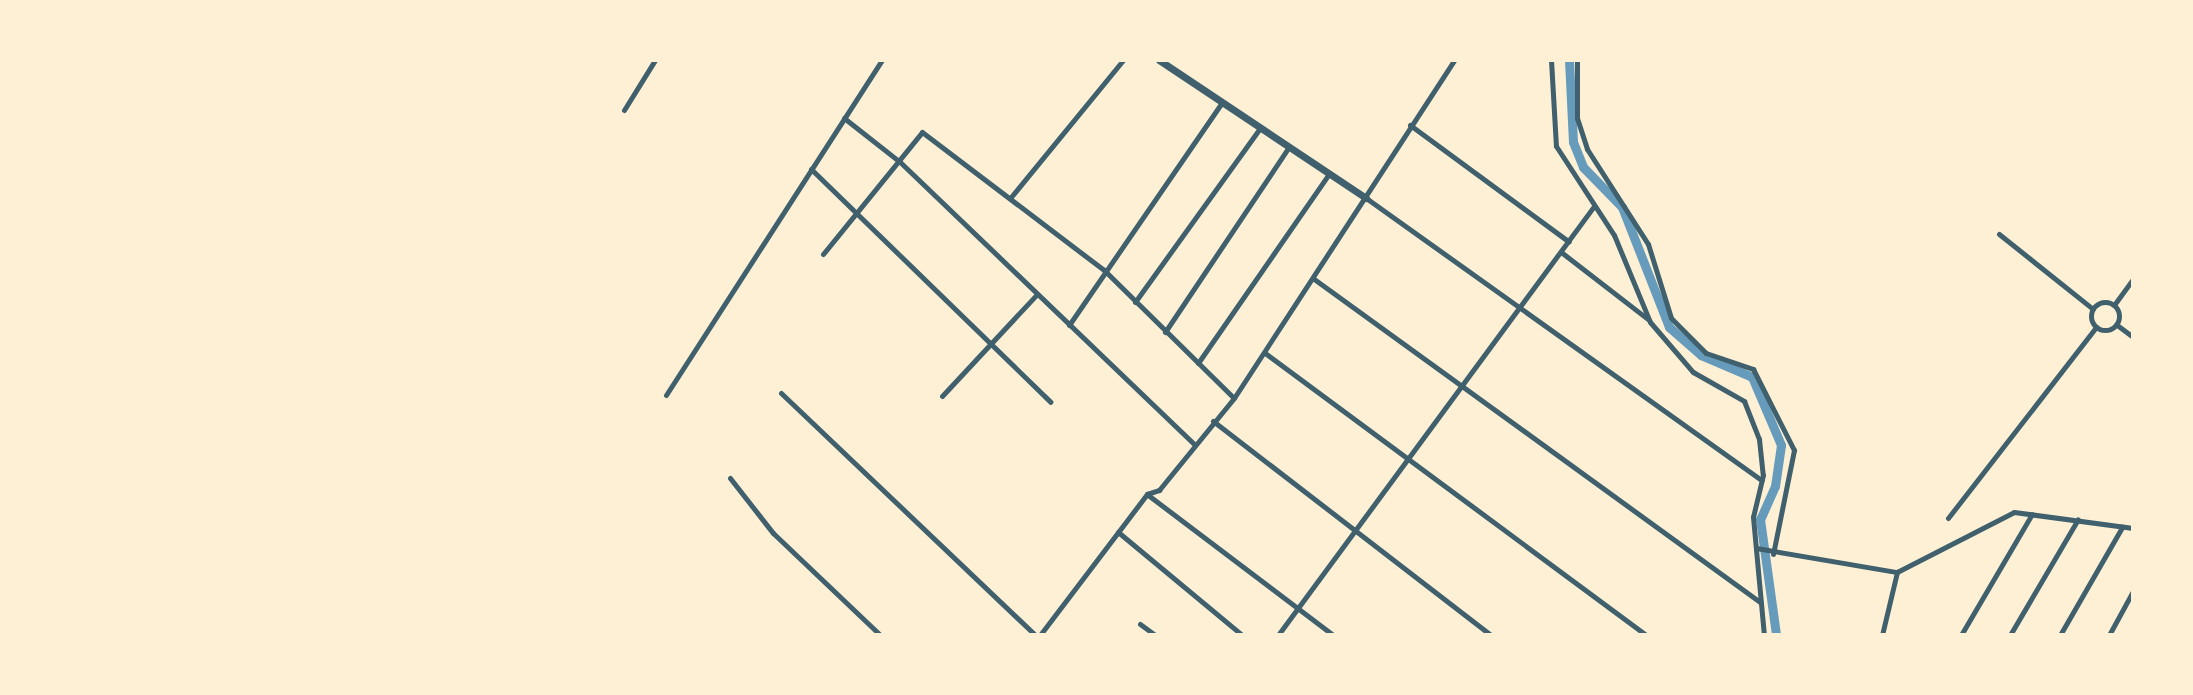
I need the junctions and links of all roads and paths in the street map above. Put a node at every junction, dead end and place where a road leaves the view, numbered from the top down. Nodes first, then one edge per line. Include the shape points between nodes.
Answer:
1 (655, 60) edge
2 (882, 60) edge
3 (1123, 60) edge
4 (1159, 60) edge
5 (1454, 60) edge
6 (1551, 60) edge
7 (1577, 60) edge
8 (1222, 102) junction
9 (624, 110) dead end
10 (844, 118) junction
11 (1410, 125) junction
12 (1260, 128) junction
13 (1289, 147) junction
14 (900, 162) junction
15 (811, 169) junction
16 (1329, 174) junction
17 (1011, 197) junction
18 (1366, 198) junction
19 (1594, 206) junction
20 (854, 217) junction
21 (1999, 234) dead end
22 (1569, 242) junction
23 (1561, 252) junction
24 (823, 254) dead end
25 (1104, 270) junction
26 (1314, 279) junction
27 (2133, 279) edge
28 (1037, 294) junction
29 (1135, 302) junction
30 (2114, 305) junction
31 (1520, 308) junction
32 (2093, 309) junction
33 (1650, 322) junction
34 (1069, 325) junction
35 (2117, 325) junction
36 (2096, 327) junction
37 (1165, 332) junction
38 (2133, 337) edge
39 (991, 345) junction
40 (1265, 353) junction
41 (1198, 363) junction
42 (1462, 387) junction
43 (781, 393) dead end
44 (666, 395) dead end
45 (942, 396) dead end
46 (1234, 398) junction
47 (1051, 402) dead end
48 (1213, 421) junction
49 (1194, 444) junction
50 (1407, 460) junction
51 (730, 478) dead end
52 (1762, 480) junction
53 (1147, 494) junction
54 (2032, 514) junction
55 (1948, 518) dead end
56 (2078, 519) junction
57 (2122, 527) junction
58 (2133, 528) edge
59 (1352, 530) junction
60 (1118, 532) junction
61 (1755, 547) junction
62 (1773, 554) junction
63 (1897, 572) junction
64 (2133, 591) edge
65 (1760, 602) junction
66 (1297, 609) junction
67 (1140, 624) dead end
68 (1042, 634) edge
69 (880, 635) edge
70 (1155, 635) edge
71 (1242, 635) edge
72 (1278, 635) edge
73 (1333, 635) edge
74 (1491, 635) edge
75 (1646, 635) edge
76 (1764, 635) edge
77 (1882, 635) edge
78 (1961, 635) edge
79 (2010, 635) edge
80 (2060, 635) edge
81 (2109, 635) edge

1 - 9 street
2 - 10 street
3 - 17 street
4 - 8 street
5 - 11 street
6 - 19 street via 1556,146
7 - 62 street via 1577,118 1587,149 1648,244 1671,318 1706,353 1753,369 1794,450
8 - 12 street
8 - 25 street
10 - 14 street
10 - 15 street
11 - 18 street
11 - 22 street
12 - 13 street
12 - 29 street
13 - 16 street
13 - 37 street
14 - 17 street via 922,132
14 - 20 street
14 - 28 street
15 - 20 street
15 - 44 street
16 - 18 street
16 - 41 street
17 - 25 street
18 - 26 street
18 - 31 street
19 - 22 street
19 - 33 street
20 - 24 street
20 - 39 street
21 - 32 street
22 - 23 street
23 - 31 street
23 - 33 street
25 - 29 street
25 - 34 street
26 - 40 street
26 - 42 street
27 - 30 street
28 - 34 street
28 - 39 street
29 - 37 street
30 - 32 street
30 - 35 street
31 - 42 street
31 - 52 street
32 - 36 street
33 - 52 street via 1693,372 1744,401 1759,439
34 - 49 street
35 - 36 street
35 - 38 street
36 - 55 street
37 - 41 street
39 - 45 street
39 - 47 street
40 - 46 street
40 - 50 street
41 - 46 street
42 - 50 street
42 - 65 street
43 - 68 street
46 - 48 street
48 - 49 street
48 - 59 street
49 - 53 street via 1159,490
50 - 59 street
50 - 75 street
51 - 69 street via 773,533
52 - 61 street
53 - 60 street
53 - 66 street
54 - 56 street
54 - 63 street via 2014,512
54 - 78 street
56 - 57 street
56 - 79 street
57 - 58 street
57 - 80 street
59 - 66 street
59 - 74 street
60 - 68 street
60 - 71 street
61 - 62 street
61 - 65 street
62 - 63 street
63 - 77 street
64 - 81 street
65 - 76 street
66 - 72 street
66 - 73 street
67 - 70 street

